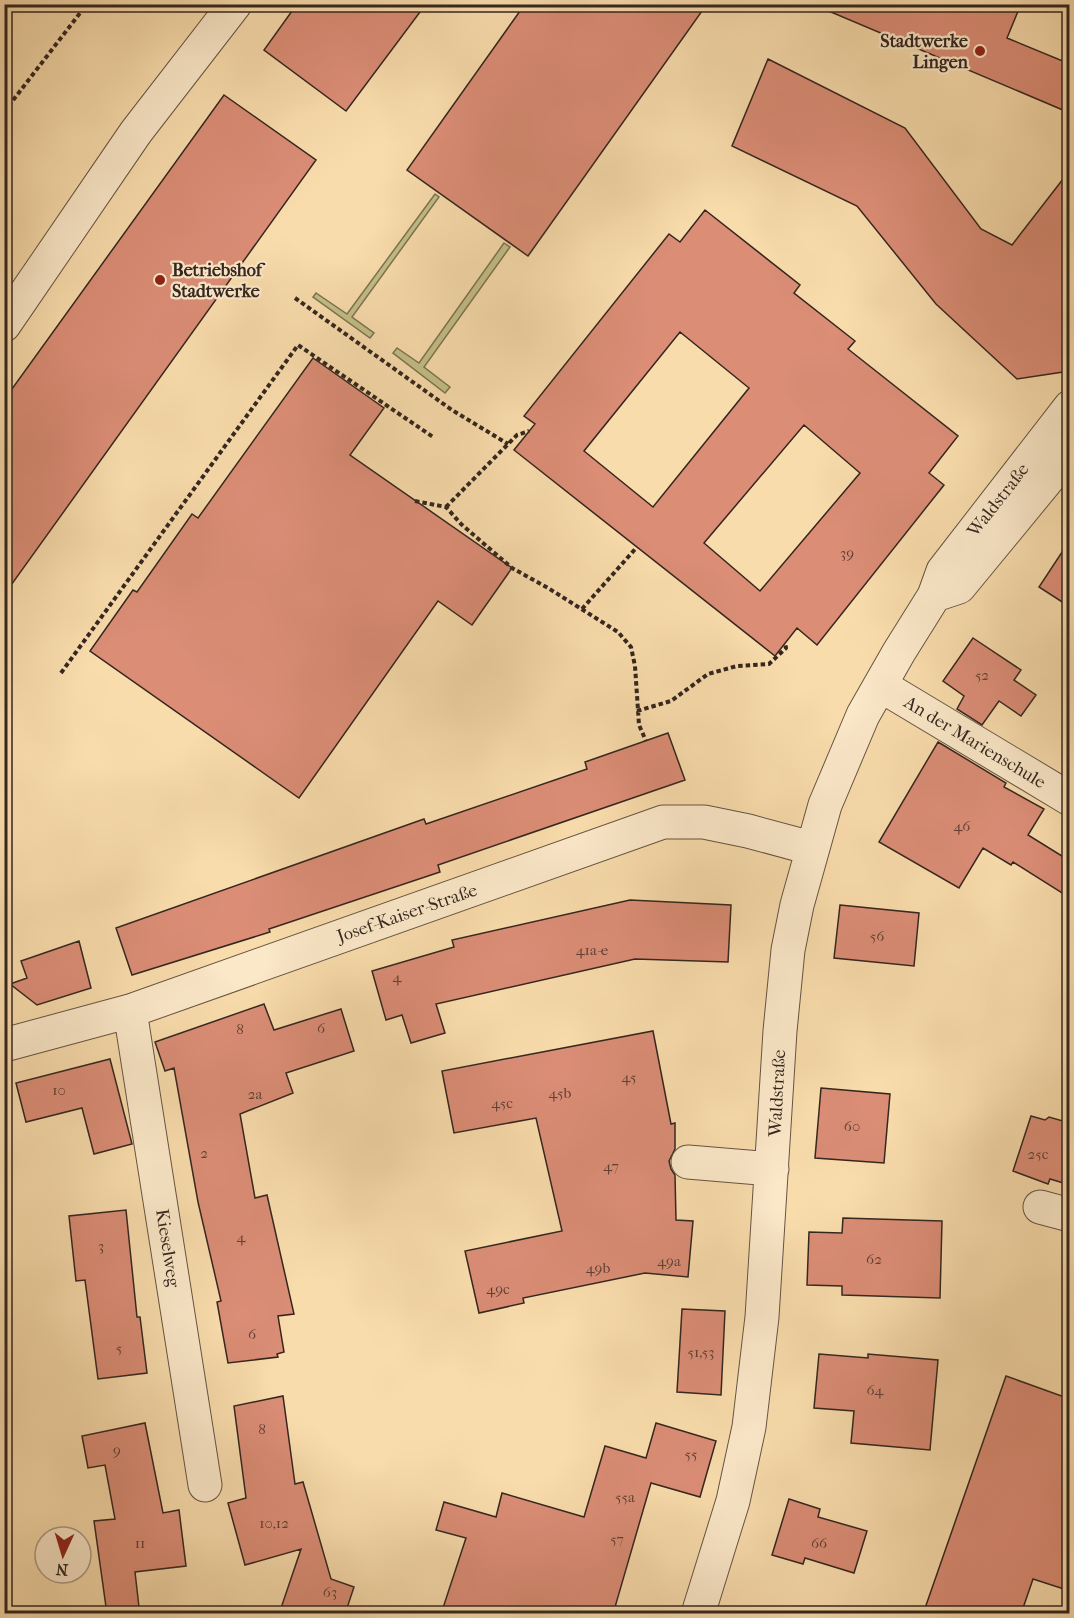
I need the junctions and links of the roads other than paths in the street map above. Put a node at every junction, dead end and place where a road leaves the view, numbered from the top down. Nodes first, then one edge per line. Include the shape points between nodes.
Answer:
1 (235, 4) edge
2 (4, 325) edge
3 (1070, 407) edge
4 (1070, 452) edge
5 (934, 596) junction
6 (880, 685) junction
7 (1070, 800) edge
8 (811, 848) junction
9 (130, 1011) junction
10 (4, 1045) edge
11 (688, 1162) dead end
12 (772, 1169) junction
13 (206, 1485) dead end
14 (698, 1614) edge

1 - 2 street via 136,132
3 - 5 street, Waldstraße via 943,571
4 - 5 street, Waldstraße via 959,587
5 - 6 street, Waldstraße
6 - 7 street, An der Marienschule
6 - 8 street, Waldstraße via 862,715
8 - 9 street, Josef-Kaiser-Straße via 704,822 663,822
8 - 12 street, Waldstraße via 788,950
9 - 10 street, Josef-Kaiser-Straße
9 - 13 street, Kieselweg
11 - 12 street
12 - 14 street, Waldstraße via 762,1317 749,1427 733,1501

